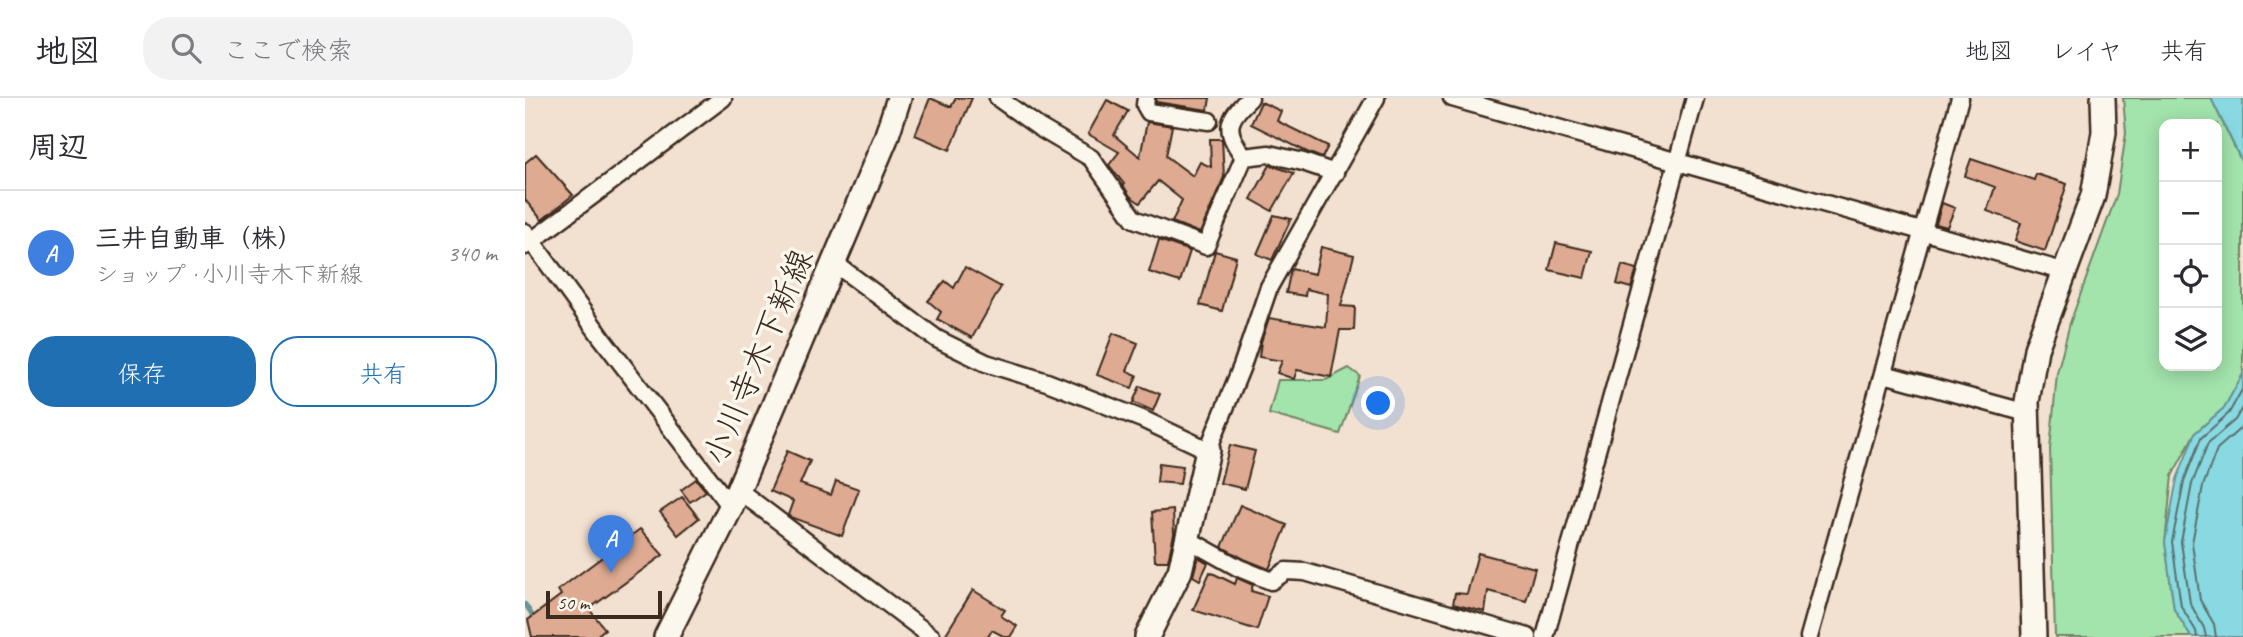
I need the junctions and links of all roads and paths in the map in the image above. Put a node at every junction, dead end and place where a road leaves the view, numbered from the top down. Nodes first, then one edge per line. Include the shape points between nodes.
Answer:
1 (723, 98) edge
2 (899, 98) edge
3 (998, 98) edge
4 (1146, 98) edge
5 (1250, 98) edge
6 (1376, 98) edge
7 (1452, 98) edge
8 (1695, 98) edge
9 (1960, 98) edge
10 (2103, 98) edge
11 (1209, 121) dead end
12 (1244, 157) junction
13 (1677, 161) junction
14 (1335, 173) junction
15 (1922, 231) junction
16 (527, 240) edge
17 (834, 263) junction
18 (2066, 272) junction
19 (1884, 374) junction
20 (2027, 413) junction
21 (1208, 450) junction
22 (734, 498) junction
23 (1187, 539) junction
24 (666, 637) edge
25 (932, 637) edge
26 (1147, 637) edge
27 (1528, 637) edge
28 (1545, 637) edge
29 (1809, 637) edge
30 (2033, 637) edge

1 - 16 street
2 - 17 street, 小川寺木下新線
3 - 12 street via 1091,158 1134,219 1206,246
4 - 11 street via 1149,112
5 - 12 street via 1231,118 1230,129
6 - 14 street
7 - 13 street
8 - 13 street
9 - 15 street
10 - 18 street via 2104,132 2093,196
12 - 14 street via 1269,154
13 - 15 street
13 - 28 street
14 - 21 street via 1269,286
15 - 18 street
15 - 19 street
16 - 22 street
17 - 21 street via 949,345 986,363 1142,419
17 - 22 street, 小川寺木下新線
18 - 20 street via 2036,349
19 - 20 street
19 - 29 street
20 - 30 street
21 - 23 street
22 - 24 street, 小川寺木下新線
22 - 25 street
23 - 26 street via 1180,571
23 - 27 street via 1271,581 1286,571 1305,572

